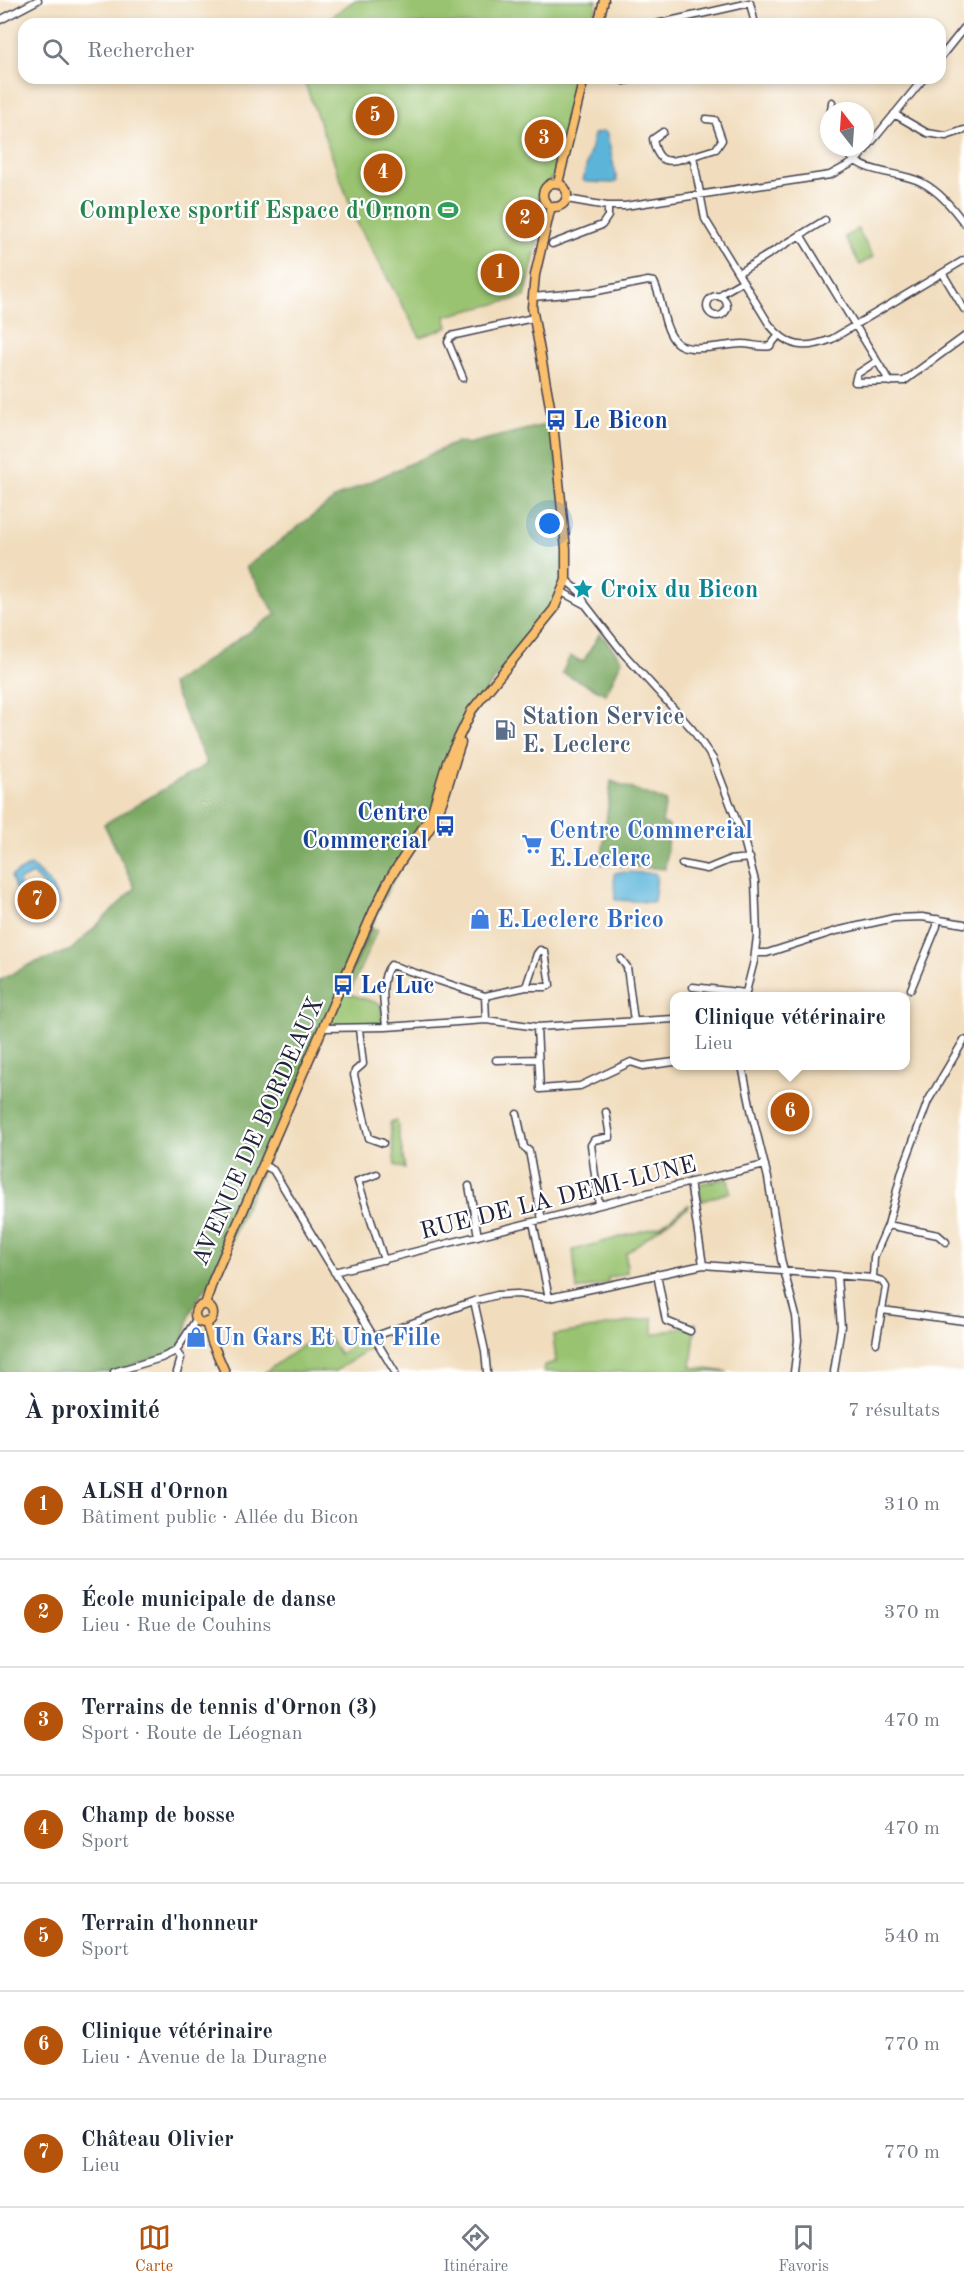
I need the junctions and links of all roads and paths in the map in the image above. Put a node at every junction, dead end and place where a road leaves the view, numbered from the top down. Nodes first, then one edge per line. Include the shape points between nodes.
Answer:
1 (38, 0) edge
2 (604, 0) edge
3 (599, 18) edge
4 (684, 18) edge
5 (754, 18) edge
6 (0, 20) edge
7 (964, 28) edge
8 (946, 50) edge
9 (583, 84) edge
10 (919, 84) edge
11 (894, 114) junction
12 (706, 119) dead end
13 (964, 130) edge
14 (663, 132) dead end
15 (693, 156) junction
16 (849, 156) edge
17 (856, 161) junction
18 (558, 183) junction
19 (701, 194) junction
20 (567, 199) junction
21 (551, 206) junction
22 (608, 206) junction
23 (825, 220) dead end
24 (964, 223) edge
25 (801, 236) junction
26 (552, 244) dead end
27 (964, 260) edge
28 (738, 273) junction
29 (943, 274) junction
30 (743, 281) junction
31 (532, 297) junction
32 (720, 297) dead end
33 (964, 309) edge
34 (533, 318) junction
35 (855, 325) junction
36 (778, 336) junction
37 (964, 337) edge
38 (877, 361) junction
39 (463, 378) dead end
40 (890, 382) junction
41 (566, 580) junction
42 (562, 592) junction
43 (585, 604) junction
44 (484, 694) junction
45 (750, 858) junction
46 (682, 864) dead end
47 (384, 893) junction
48 (937, 919) junction
49 (964, 924) edge
50 (755, 953) junction
51 (621, 958) dead end
52 (526, 987) junction
53 (693, 987) dead end
54 (911, 989) dead end
55 (726, 992) edge
56 (747, 992) edge
57 (485, 996) junction
58 (670, 1019) edge
59 (486, 1020) junction
60 (634, 1021) junction
61 (386, 1027) junction
62 (537, 1027) junction
63 (323, 1028) junction
64 (359, 1029) junction
65 (964, 1040) edge
66 (538, 1059) junction
67 (496, 1060) dead end
68 (670, 1063) edge
69 (743, 1070) edge
70 (606, 1112) dead end
71 (517, 1114) dead end
72 (383, 1143) dead end
73 (263, 1165) junction
74 (765, 1165) junction
75 (377, 1174) dead end
76 (690, 1182) junction
77 (469, 1186) dead end
78 (599, 1205) junction
79 (542, 1220) junction
80 (533, 1222) junction
81 (888, 1225) junction
82 (478, 1236) junction
83 (946, 1242) dead end
84 (384, 1260) junction
85 (703, 1264) junction
86 (784, 1271) junction
87 (334, 1272) junction
88 (657, 1274) junction
89 (837, 1277) junction
90 (873, 1278) junction
91 (549, 1298) junction
92 (474, 1301) junction
93 (205, 1305) junction
94 (882, 1310) junction
95 (197, 1318) junction
96 (964, 1321) edge
97 (206, 1322) junction
98 (690, 1331) dead end
99 (373, 1337) junction
100 (876, 1343) dead end
101 (176, 1351) junction
102 (224, 1371) edge
103 (114, 1372) edge
104 (177, 1372) edge
105 (394, 1372) edge
106 (487, 1372) edge
107 (794, 1372) edge
108 (834, 1372) edge

1 - 6 street
2 - 3 main road
4 - 5 street via 750,3
7 - 8 street
9 - 18 main road
10 - 11 street
11 - 13 street via 927,133 946,136
11 - 17 street
12 - 15 street via 716,120 722,140 716,148
14 - 15 street via 653,139 657,155 673,161
15 - 19 street
16 - 17 street
17 - 19 street via 830,175
17 - 24 street via 922,182 944,197
18 - 20 main road via 566,188
18 - 21 main road via 550,184 543,193
19 - 22 street
19 - 28 street via 705,219
20 - 21 main road
20 - 22 street
21 - 31 main road
22 - 26 street via 608,216 602,225
23 - 25 street
25 - 28 street
25 - 35 street
27 - 29 street
28 - 30 street
29 - 33 street
29 - 35 street
30 - 32 street
30 - 36 street
31 - 34 main road
31 - 36 street via 592,292 648,281 654,282 668,330 681,346 765,347
34 - 39 street via 451,336 448,342
34 - 41 main road via 554,434
35 - 36 street via 832,339 809,346 799,346
35 - 38 street
37 - 40 street via 904,381
38 - 40 street
38 - 40 street via 857,374 855,382
41 - 42 main road
41 - 43 street via 580,592
42 - 43 street
42 - 44 main road via 554,609
43 - 45 street via 704,744
44 - 47 main road, AVENUE DE BORDEAUX via 453,748 431,815
44 - 47 main road via 467,725 432,827
45 - 46 street via 729,860 707,869
45 - 50 street via 757,893
47 - 63 main road, AVENUE DE BORDEAUX
48 - 49 street
48 - 50 street via 894,918
48 - 54 street
50 - 56 street
51 - 60 street via 627,966
52 - 52 street via 550,985 545,952 540,950 537,954
52 - 57 street
53 - 55 street
57 - 59 street
57 - 61 street via 392,965 385,980
58 - 60 street
59 - 61 street
59 - 62 street
60 - 62 street
61 - 64 street
62 - 66 street
63 - 64 street
63 - 73 main road, AVENUE DE BORDEAUX
64 - 72 street via 364,1059 354,1075 369,1138
65 - 81 street via 928,1101 902,1171
66 - 67 street
66 - 68 street via 540,1089 580,1086 631,1062 643,1066
69 - 74 street
70 - 78 street via 610,1137 594,1140 591,1145
71 - 79 street via 524,1147 529,1151
73 - 87 street via 273,1170
73 - 93 main road, AVENUE DE BORDEAUX
74 - 76 street, RUE DE LA DEMI-LUNE
74 - 86 street
75 - 84 street via 358,1181
76 - 78 street, RUE DE LA DEMI-LUNE
76 - 85 street
77 - 82 street
78 - 79 street, RUE DE LA DEMI-LUNE
79 - 80 street, RUE DE LA DEMI-LUNE
80 - 82 street, RUE DE LA DEMI-LUNE
80 - 91 street
81 - 83 street via 938,1235
81 - 90 street via 874,1257
82 - 84 street, RUE DE LA DEMI-LUNE
84 - 87 street, RUE DE LA DEMI-LUNE
85 - 86 street
85 - 88 street
86 - 89 street
86 - 107 street via 798,1331
87 - 99 street
88 - 91 street
88 - 98 street via 666,1321
89 - 90 street
89 - 108 street via 841,1326
90 - 94 street via 886,1287
91 - 92 street via 517,1294
92 - 99 street
92 - 106 street
93 - 95 main road via 197,1309
93 - 97 main road via 213,1312
94 - 96 street
94 - 100 street
95 - 97 main road
95 - 101 street
97 - 102 main road
99 - 105 street
101 - 103 street
101 - 104 street via 181,1358

